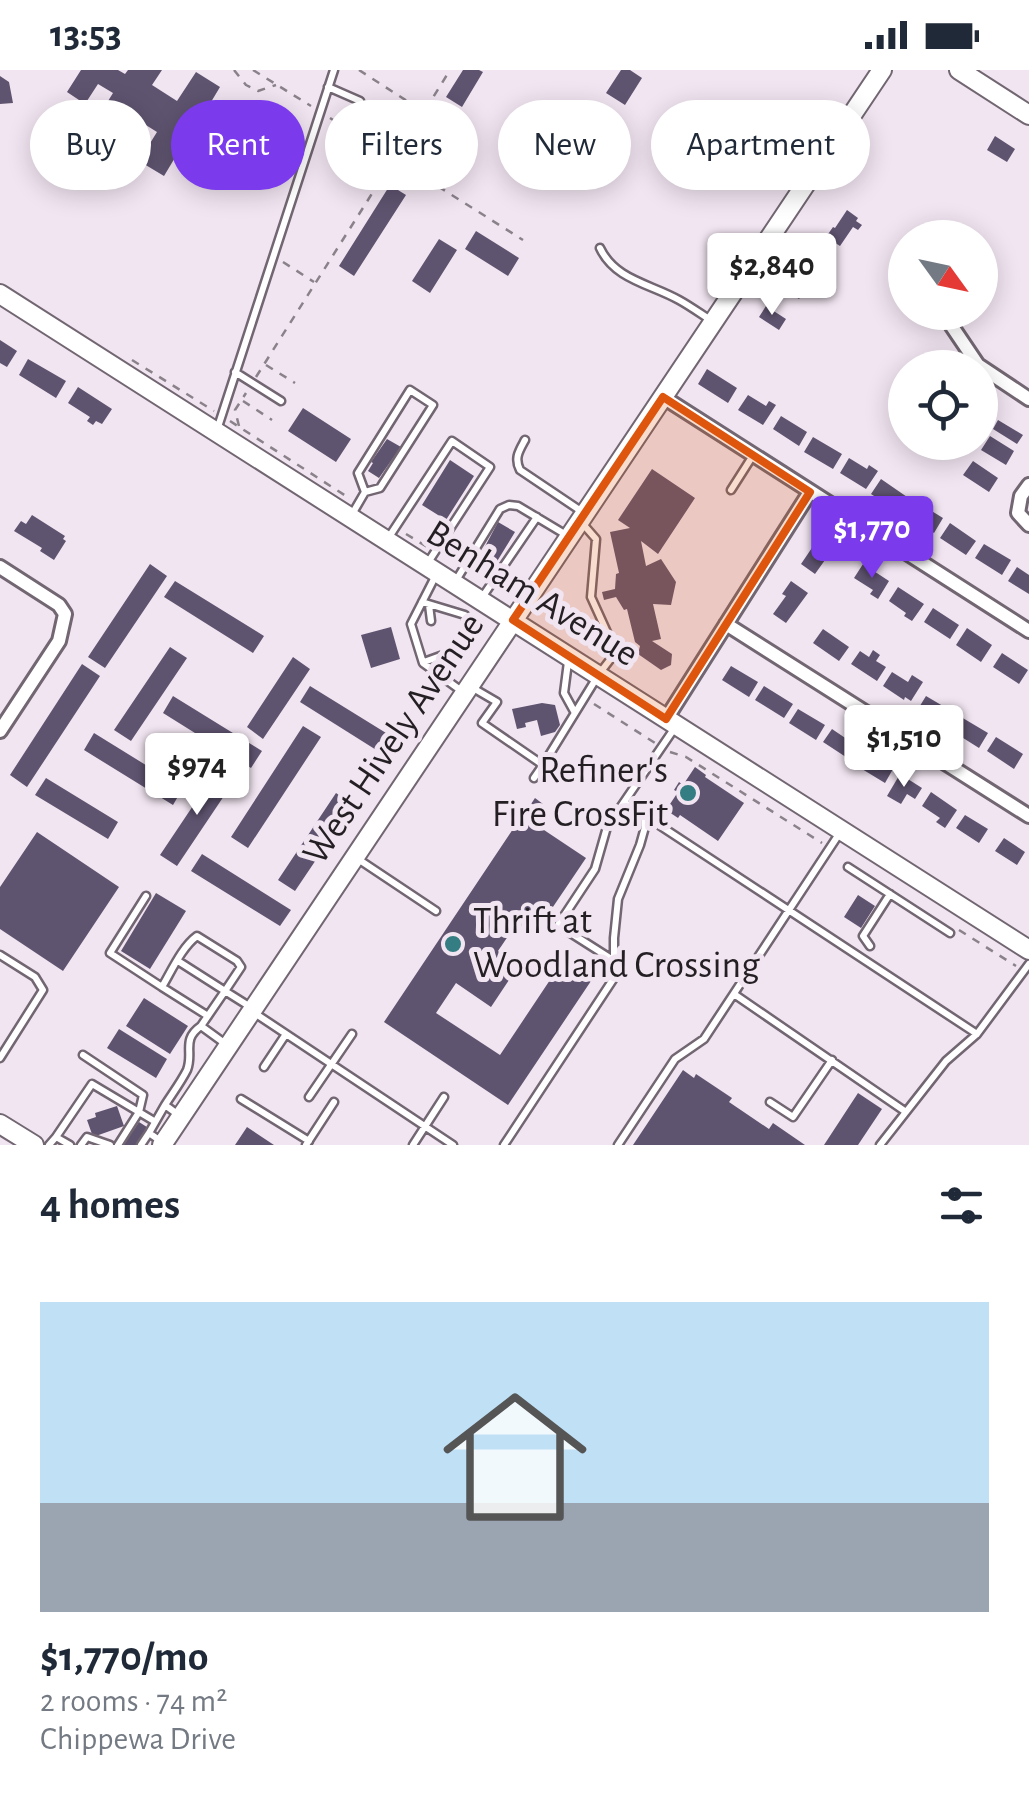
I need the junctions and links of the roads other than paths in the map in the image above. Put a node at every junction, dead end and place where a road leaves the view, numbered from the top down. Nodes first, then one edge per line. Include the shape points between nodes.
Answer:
1 (334, 70) edge
2 (882, 70) edge
3 (959, 70) edge
4 (328, 87) junction
5 (356, 100) edge
6 (1029, 115) edge
7 (600, 248) dead end
8 (0, 294) edge
9 (714, 322) junction
10 (955, 330) edge
11 (235, 372) junction
12 (663, 397) junction
13 (1029, 399) edge
14 (281, 401) dead end
15 (216, 431) junction
16 (526, 440) dead end
17 (753, 456) junction
18 (1029, 485) edge
19 (731, 490) dead end
20 (365, 492) junction
21 (810, 492) junction
22 (354, 510) junction
23 (583, 517) junction
24 (537, 518) junction
25 (1029, 525) edge
26 (391, 534) junction
27 (569, 537) junction
28 (0, 567) edge
29 (438, 568) junction
30 (481, 600) junction
31 (425, 604) junction
32 (431, 620) dead end
33 (513, 620) junction
34 (726, 624) junction
35 (1029, 631) edge
36 (570, 656) junction
37 (423, 663) junction
38 (599, 674) junction
39 (467, 689) junction
40 (575, 714) junction
41 (672, 722) junction
42 (0, 732) edge
43 (543, 764) junction
44 (534, 778) dead end
45 (624, 802) junction
46 (644, 814) junction
47 (1029, 816) edge
48 (842, 830) junction
49 (354, 857) junction
50 (848, 868) dead end
51 (890, 894) junction
52 (146, 896) dead end
53 (790, 909) junction
54 (436, 911) dead end
55 (950, 932) dead end
56 (870, 946) dead end
57 (1029, 950) edge
58 (0, 955) edge
59 (178, 960) junction
60 (614, 961) junction
61 (1026, 967) edge
62 (162, 986) junction
63 (225, 991) junction
64 (734, 994) junction
65 (253, 1010) junction
66 (208, 1016) junction
67 (200, 1026) junction
68 (286, 1034) junction
69 (352, 1034) dead end
70 (977, 1034) junction
71 (228, 1046) junction
72 (84, 1054) dead end
73 (0, 1058) edge
74 (832, 1060) junction
75 (331, 1064) junction
76 (264, 1067) dead end
77 (444, 1097) dead end
78 (242, 1098) dead end
79 (309, 1098) dead end
80 (334, 1102) dead end
81 (770, 1102) dead end
82 (165, 1105) junction
83 (139, 1112) junction
84 (906, 1112) junction
85 (181, 1116) junction
86 (154, 1121) junction
87 (0, 1124) edge
88 (425, 1126) junction
89 (299, 1135) junction
90 (56, 1137) junction
91 (151, 1140) edge
92 (308, 1143) edge
93 (34, 1145) edge
94 (50, 1145) edge
95 (70, 1145) edge
96 (81, 1145) edge
97 (114, 1145) edge
98 (292, 1145) edge
99 (412, 1145) edge
100 (453, 1145) edge
101 (504, 1145) edge
102 (618, 1145) edge
103 (880, 1145) edge

1 - 4 lane
2 - 9 street, West Hively Avenue
3 - 6 street
4 - 5 lane
4 - 11 lane
7 - 9 lane via 630,278
8 - 15 street, Benham Avenue
9 - 12 street, West Hively Avenue
10 - 13 street via 978,364
11 - 14 lane
11 - 15 lane
12 - 17 street
12 - 23 street, West Hively Avenue
15 - 22 street, Benham Avenue
16 - 23 lane via 516,455 520,470
17 - 19 lane
17 - 21 street
18 - 25 street via 1018,513
20 - 20 lane via 380,488 433,405 410,390 358,474
20 - 22 lane
21 - 34 street
21 - 35 street
22 - 26 street, Benham Avenue
23 - 27 street, West Hively Avenue
23 - 38 lane via 596,539 590,597 616,652
24 - 27 lane
24 - 29 lane via 518,506 500,508
24 - 30 lane
26 - 29 street, Benham Avenue
26 - 29 lane via 452,441 490,466
27 - 33 street, West Hively Avenue
28 - 42 street via 65,614 59,641
29 - 30 street, Benham Avenue
29 - 31 lane
30 - 33 street, Benham Avenue
31 - 32 lane
31 - 37 lane via 411,624
31 - 37 lane via 465,614 470,639
33 - 36 street, Benham Avenue
33 - 39 street, West Hively Avenue
34 - 41 street
34 - 47 street
36 - 38 street, Benham Avenue
36 - 40 lane via 564,693
37 - 39 lane
38 - 40 lane
38 - 41 street, Benham Avenue
39 - 43 lane via 497,702 482,723
39 - 49 street, West Hively Avenue
40 - 43 lane
41 - 45 lane
41 - 48 street, Benham Avenue
43 - 44 lane
45 - 46 lane
45 - 60 lane via 606,826 594,869 558,925
46 - 53 lane
46 - 60 lane via 640,846 618,899
48 - 53 lane
48 - 57 street, Benham Avenue
49 - 54 lane
49 - 65 street, West Hively Avenue
50 - 51 lane
51 - 55 lane
51 - 56 lane via 863,936
52 - 62 lane via 110,953
53 - 64 lane
53 - 70 lane
58 - 73 lane via 43,990
59 - 62 lane
59 - 63 lane
59 - 63 lane via 197,936 237,961 241,967
60 - 101 lane via 614,978
61 - 70 lane
62 - 66 lane
63 - 65 lane
63 - 66 lane
64 - 74 lane
64 - 102 lane via 704,1039 675,1060
65 - 68 lane
65 - 71 street, West Hively Avenue
66 - 67 lane
67 - 71 lane
67 - 82 lane via 190,1038 188,1067
68 - 75 lane
68 - 76 lane
69 - 75 lane
70 - 84 lane via 946,1060
71 - 85 street, West Hively Avenue
72 - 83 lane via 143,1095
74 - 81 lane via 793,1117
74 - 84 lane
75 - 79 lane
75 - 88 lane
77 - 88 lane
78 - 89 lane
80 - 92 lane
82 - 85 lane
82 - 86 lane
83 - 86 lane
83 - 90 lane via 92,1084
83 - 97 lane
84 - 103 lane
85 - 91 street, West Hively Avenue
86 - 91 lane
87 - 93 street
88 - 99 lane
88 - 100 lane
89 - 92 lane
89 - 98 lane
90 - 94 lane
90 - 95 lane
96 - 97 lane via 87,1137

